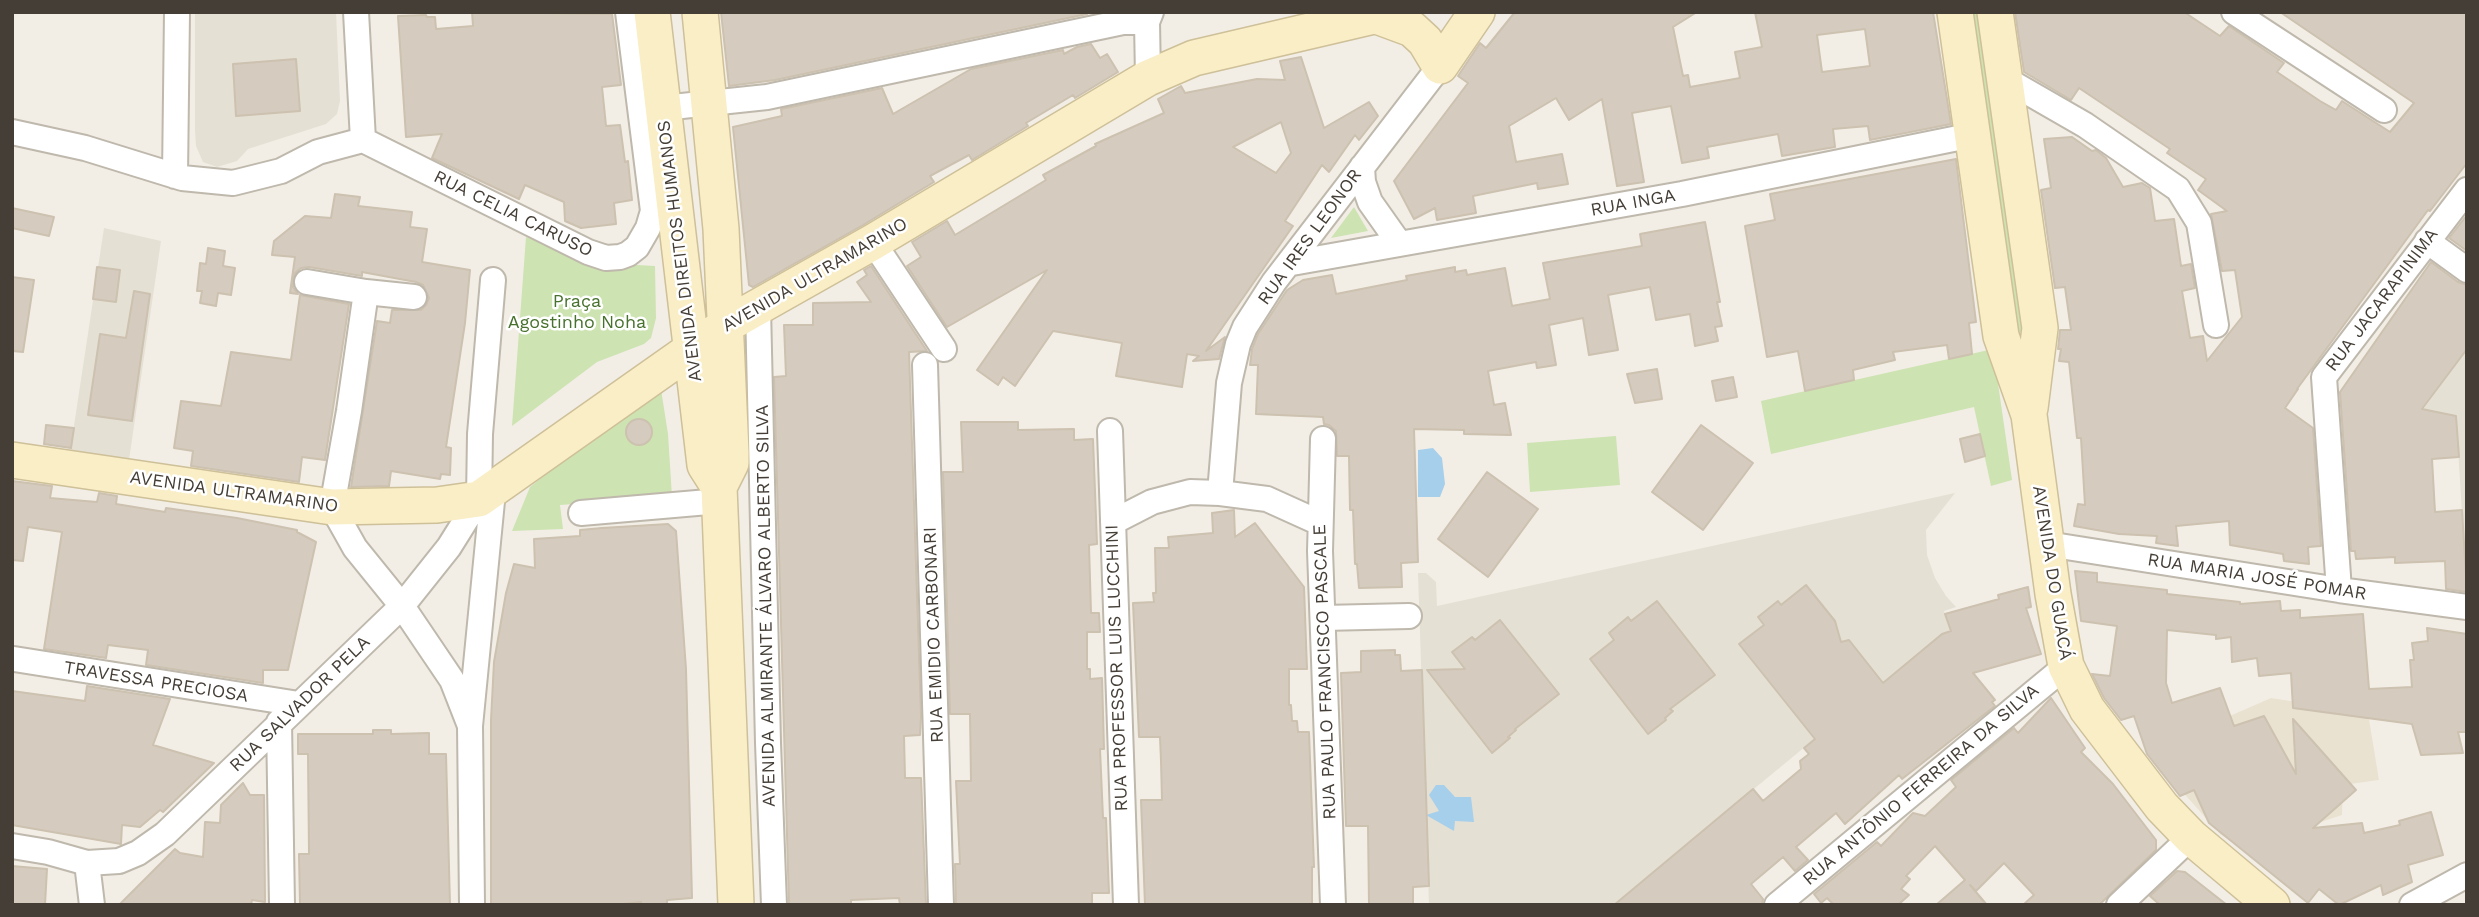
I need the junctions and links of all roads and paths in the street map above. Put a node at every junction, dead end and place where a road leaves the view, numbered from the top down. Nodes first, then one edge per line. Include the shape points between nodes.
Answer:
1 (177, 12) edge
2 (356, 12) edge
3 (628, 12) edge
4 (652, 12) edge
5 (700, 12) edge
6 (1477, 12) edge
7 (1955, 12) edge
8 (1995, 12) edge
9 (2234, 12) edge
10 (1383, 14) edge
11 (1149, 17) edge
12 (1440, 66) junction
13 (1148, 78) junction
14 (2005, 79) junction
15 (710, 103) junction
16 (663, 108) junction
17 (2384, 110) dead end
18 (12, 132) edge
19 (1973, 135) junction
20 (363, 140) junction
21 (1362, 167) junction
22 (175, 176) junction
23 (2467, 190) edge
24 (2427, 241) junction
25 (873, 242) junction
26 (1399, 243) junction
27 (1292, 263) junction
28 (2467, 270) edge
29 (493, 280) dead end
30 (307, 282) dead end
31 (366, 292) junction
32 (414, 297) dead end
33 (758, 307) junction
34 (726, 325) junction
35 (2216, 325) dead end
36 (691, 348) junction
37 (944, 349) dead end
38 (925, 365) dead end
39 (2029, 415) junction
40 (1110, 431) dead end
41 (1323, 439) dead end
42 (12, 460) edge
43 (1220, 493) junction
44 (720, 494) junction
45 (486, 495) junction
46 (332, 507) junction
47 (581, 513) dead end
48 (1112, 522) junction
49 (1320, 523) junction
50 (2047, 544) junction
51 (2339, 590) junction
52 (402, 606) junction
53 (2467, 607) edge
54 (1409, 616) dead end
55 (1323, 618) junction
56 (14, 659) edge
57 (2066, 666) junction
58 (299, 704) junction
59 (279, 722) junction
60 (470, 726) junction
61 (2191, 837) junction
62 (12, 846) edge
63 (87, 863) junction
64 (2467, 875) edge
65 (92, 905) edge
66 (282, 905) edge
67 (472, 905) edge
68 (736, 905) edge
69 (774, 905) edge
70 (941, 905) edge
71 (1126, 905) edge
72 (1333, 905) edge
73 (1777, 905) edge
74 (2119, 905) edge
75 (2272, 905) edge
76 (2412, 905) edge

1 - 22 street
2 - 20 street
3 - 20 street, RUA CELIA CARUSO via 653,211 637,247 628,254 606,258 588,251
4 - 16 street, AVENIDA DIREITOS HUMANOS
5 - 15 street, AVENIDA DIREITOS HUMANOS
6 - 12 street, RUA IRES LEONOR
7 - 19 street, AVENIDA DO GUACÁ
8 - 14 street, AVENIDA DO GUACÁ
9 - 17 street
10 - 12 street, AVENIDA ULTRAMARINO via 1419,34
10 - 13 street, AVENIDA ULTRAMARINO via 1194,58
11 - 13 street
11 - 15 street via 767,97
12 - 21 street, RUA IRES LEONOR
13 - 25 street, AVENIDA ULTRAMARINO
14 - 35 street via 2085,125 2178,189 2199,223
14 - 39 street, AVENIDA DO GUACÁ via 2040,328
15 - 16 street
15 - 34 street, AVENIDA DIREITOS HUMANOS
16 - 36 street, AVENIDA DIREITOS HUMANOS
18 - 22 street via 85,148
19 - 26 street, RUA INGA via 1682,194
19 - 39 street, AVENIDA DO GUACÁ via 2001,336
20 - 22 street via 318,152 281,171 233,183
21 - 26 street via 1370,202
21 - 27 street, RUA IRES LEONOR
23 - 24 street, RUA JACARAPINIMA
24 - 28 street
24 - 51 street, RUA JACARAPINIMA via 2324,377
25 - 33 street, AVENIDA ULTRAMARINO
25 - 37 street
26 - 27 street, RUA INGA
27 - 43 street, RUA IRES LEONOR via 1274,282 1238,344 1229,383
29 - 45 street via 480,434
30 - 31 street
31 - 32 street
31 - 46 street
33 - 34 street, AVENIDA ULTRAMARINO
33 - 69 street, AVENIDA ALMIRANTE ÁLVARO ALBERTO SILVA
34 - 36 street, AVENIDA ULTRAMARINO
34 - 44 street, AVENIDA DIREITOS HUMANOS via 732,463
36 - 44 street, AVENIDA DIREITOS HUMANOS via 705,465
36 - 45 street, AVENIDA ULTRAMARINO
38 - 70 street, RUA EMIDIO CARBONARI
39 - 50 street, AVENIDA DO GUACÁ
40 - 48 street, RUA PROFESSOR LUIS LUCCHINI
41 - 49 street, RUA PAULO FRANCISCO PASCALE
42 - 46 street, AVENIDA ULTRAMARINO
43 - 48 street via 1190,492 1152,502
43 - 49 street via 1267,499
44 - 47 street
44 - 68 street, AVENIDA DIREITOS HUMANOS
45 - 46 street, AVENIDA ULTRAMARINO via 437,505
45 - 52 street, RUA SALVADOR PELA
45 - 60 street
46 - 52 street via 355,548
48 - 71 street, RUA PROFESSOR LUIS LUCCHINI
49 - 55 street, RUA PAULO FRANCISCO PASCALE
50 - 51 street, RUA MARIA JOSÉ POMAR
50 - 57 street, AVENIDA DO GUACÁ
51 - 53 street, RUA MARIA JOSÉ POMAR
52 - 58 street, RUA SALVADOR PELA
52 - 60 street via 452,680
54 - 55 street
55 - 72 street, RUA PAULO FRANCISCO PASCALE
56 - 58 street, TRAVESSA PRECIOSA
57 - 61 street, AVENIDA DO GUACÁ via 2106,736
57 - 73 street, RUA ANTÔNIO FERREIRA DA SILVA
58 - 59 street, RUA SALVADOR PELA
59 - 63 street, RUA SALVADOR PELA via 165,834 119,861
59 - 66 street
60 - 67 street
61 - 74 street
61 - 75 street, AVENIDA DO GUACÁ
62 - 63 street
63 - 65 street
64 - 76 street

